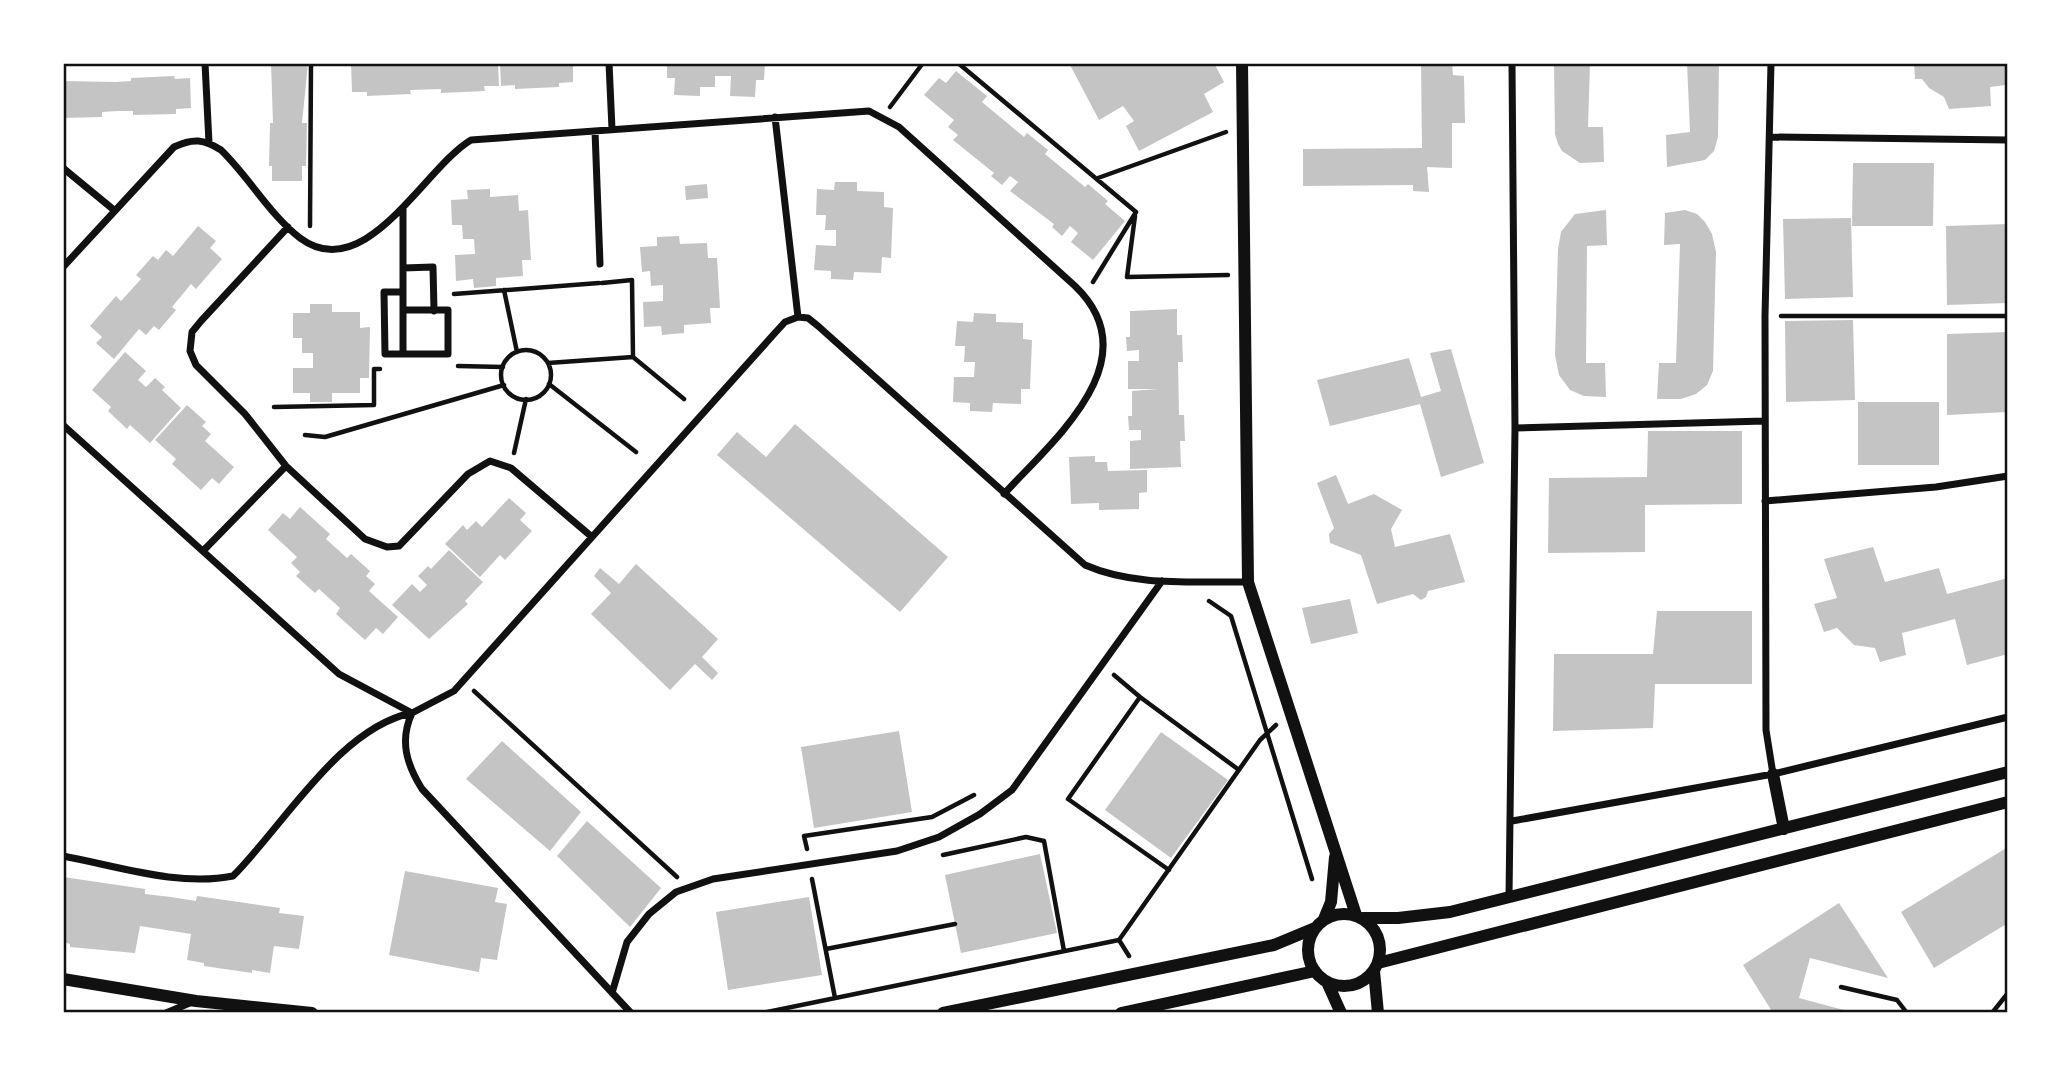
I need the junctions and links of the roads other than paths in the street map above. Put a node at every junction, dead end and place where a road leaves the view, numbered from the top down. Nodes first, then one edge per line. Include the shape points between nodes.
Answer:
1 (205, 63) edge
2 (609, 63) edge
3 (1242, 63) edge
4 (1512, 63) edge
5 (1772, 63) edge
6 (775, 117) junction
7 (612, 129) junction
8 (595, 131) junction
9 (1770, 137) junction
10 (2008, 140) edge
11 (209, 142) junction
12 (63, 168) edge
13 (403, 208) junction
14 (114, 210) junction
15 (288, 227) junction
16 (600, 264) road end
17 (63, 267) edge
18 (403, 268) junction
19 (403, 292) junction
20 (403, 310) junction
21 (434, 311) junction
22 (798, 317) junction
23 (403, 354) junction
24 (1764, 421) junction
25 (63, 425) edge
26 (1515, 428) junction
27 (286, 466) junction
28 (2008, 475) edge
29 (1004, 494) junction
30 (1765, 501) junction
31 (592, 537) junction
32 (205, 550) junction
33 (1162, 581) junction
34 (1248, 582) junction
35 (412, 713) junction
36 (2008, 717) edge
37 (2008, 772) edge
38 (1773, 774) junction
39 (2008, 802) edge
40 (1512, 821) junction
41 (1784, 829) junction
42 (1335, 843) junction
43 (63, 856) edge
44 (1509, 898) junction
45 (1360, 917) junction
46 (1320, 924) junction
47 (1376, 967) junction
48 (1315, 971) junction
49 (63, 979) edge
50 (1327, 982) junction
51 (612, 993) junction
52 (196, 1000) junction
53 (166, 1013) edge
54 (312, 1013) edge
55 (632, 1013) edge
56 (943, 1013) edge
57 (1121, 1013) edge
58 (1340, 1013) edge
59 (1378, 1013) edge

1 - 11 street
2 - 7 street
3 - 34 street
4 - 26 street
5 - 9 street
6 - 7 street
6 - 22 street
6 - 29 street via 860,111 883,116 1084,295 1097,319 1102,346 1091,394
7 - 8 street
8 - 13 street via 471,140 455,149
8 - 16 street
9 - 10 street
9 - 24 street
11 - 14 street via 191,139 174,147
11 - 15 street
12 - 14 street
13 - 15 street via 366,239 327,248 310,244
13 - 18 street
14 - 17 street
15 - 27 street via 192,332 190,351 196,365 245,414
18 - 19 street
18 - 21 street via 433,267
19 - 20 street
19 - 23 street via 384,292 385,354
20 - 21 street
20 - 23 street
21 - 23 street via 448,310 448,354
22 - 29 street via 818,326
22 - 31 street via 785,322
24 - 26 street
24 - 30 street
25 - 32 street
26 - 40 street
27 - 31 street via 365,539 387,547 399,546 477,466 490,461 511,468
27 - 32 street
28 - 30 street via 1936,487
29 - 33 street via 1085,565 1106,575
30 - 38 street via 1766,730
31 - 35 street via 463,681 442,700
32 - 35 street via 339,674
33 - 34 street
33 - 51 street via 1035,761 1012,790 980,814 939,837 897,851 713,879 676,892 649,914 627,942
34 - 42 street
35 - 43 street via 391,717 357,738 233,876 208,881 181,878
35 - 51 street via 405,751 422,789
36 - 38 street
37 - 41 street
38 - 40 street
38 - 41 street
39 - 47 street
40 - 44 street
41 - 44 street
42 - 45 street
42 - 46 street via 1335,878
44 - 45 street via 1450,912
45 - 46 street via 1345,913
45 - 47 street via 1371,925 1380,943
46 - 48 street via 1308,950
46 - 56 street via 1274,946
47 - 50 street via 1367,978 1347,986
47 - 59 street
48 - 50 street
48 - 57 street
49 - 52 street
50 - 58 street
51 - 55 street
52 - 53 street
52 - 54 street

